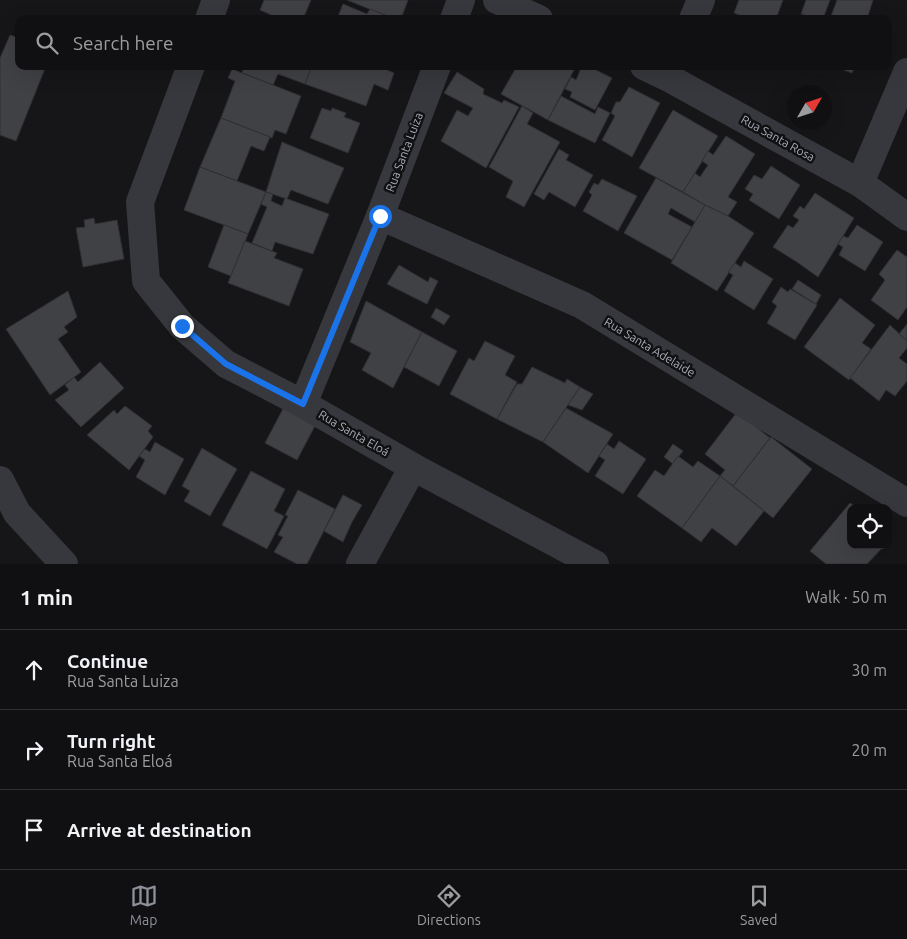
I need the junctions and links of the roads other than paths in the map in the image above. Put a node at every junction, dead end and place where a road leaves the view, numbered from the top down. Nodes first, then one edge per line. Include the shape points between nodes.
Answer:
1 (216, 0) edge
2 (461, 0) edge
3 (498, 0) edge
4 (701, 0) edge
5 (210, 15) edge
6 (455, 15) edge
7 (530, 15) edge
8 (695, 15) edge
9 (190, 70) edge
10 (435, 70) edge
11 (661, 70) edge
12 (907, 72) edge
13 (860, 183) junction
14 (380, 216) junction
15 (907, 217) edge
16 (303, 404) junction
17 (413, 467) junction
18 (0, 480) edge
19 (907, 503) edge
20 (64, 564) edge
21 (360, 564) edge
22 (595, 564) edge

1 - 5 street
2 - 6 street
3 - 7 street
4 - 8 street
9 - 16 street, Rua Santa Eloá via 140,202 146,281 182,326 226,364
10 - 14 street, Rua Santa Luiza
11 - 13 street, Rua Santa Rosa
12 - 13 street
13 - 15 street, Rua Santa Rosa
14 - 16 street, Rua Santa Luiza
14 - 19 street, Rua Santa Adelaide via 582,306
16 - 17 street, Rua Santa Eloá
17 - 21 street
17 - 22 street, Rua Santa Eloá
18 - 20 street via 17,514

